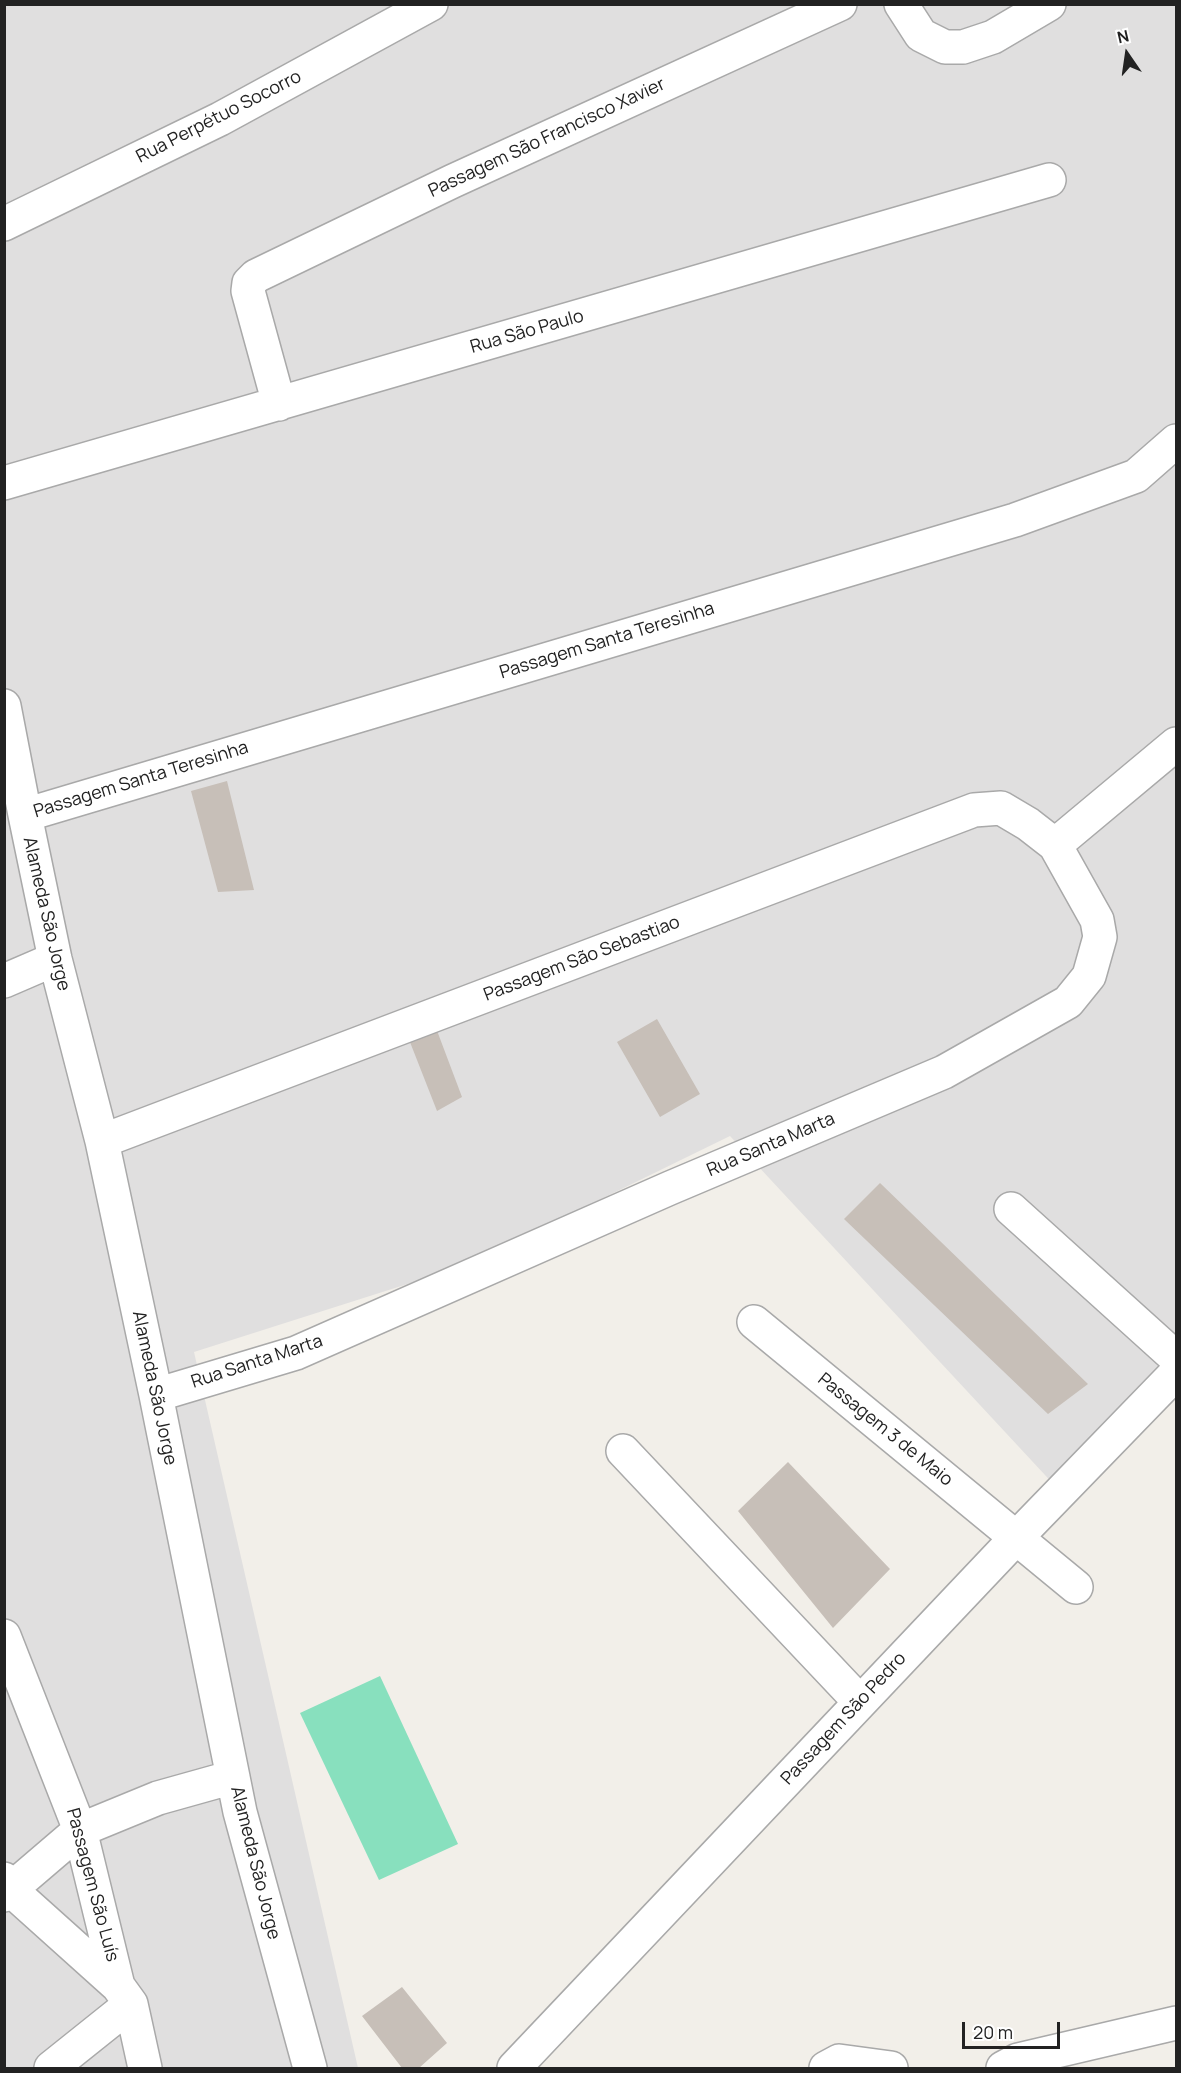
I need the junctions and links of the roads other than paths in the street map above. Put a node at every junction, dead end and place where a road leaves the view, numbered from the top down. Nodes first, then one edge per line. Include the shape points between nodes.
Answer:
1 (431, 4) edge
2 (840, 4) edge
3 (901, 4) edge
4 (1049, 4) edge
5 (1049, 180) dead end
6 (4, 224) edge
7 (279, 404) junction
8 (1176, 441) edge
9 (4, 483) edge
10 (4, 706) edge
11 (1176, 744) edge
12 (25, 815) junction
13 (1055, 846) junction
14 (55, 959) junction
15 (4, 981) edge
16 (102, 1141) junction
17 (1011, 1209) dead end
18 (754, 1322) dead end
19 (1176, 1358) edge
20 (1176, 1373) edge
21 (156, 1395) junction
22 (623, 1451) dead end
23 (1016, 1538) junction
24 (1076, 1587) dead end
25 (4, 1636) edge
26 (860, 1702) junction
27 (233, 1777) junction
28 (80, 1830) junction
29 (7, 1888) edge
30 (125, 1995) junction
31 (1176, 2023) edge
32 (1010, 2064) edge
33 (51, 2068) edge
34 (145, 2068) edge
35 (310, 2068) edge
36 (514, 2068) edge
37 (826, 2068) edge
38 (891, 2068) edge

1 - 6 street, Rua Perpétuo Socorro via 220,119
2 - 7 street, Passagem São Francisco Xavier via 256,276 248,291
3 - 4 street via 921,36 945,47 963,47 993,37
5 - 7 street, Rua São Paulo
7 - 9 street, Rua São Paulo
8 - 12 street, Passagem Santa Teresinha via 1136,476 1015,520
10 - 12 street, Alameda São Jorge
11 - 13 street
12 - 14 street, Alameda São Jorge
13 - 16 street, Passagem São Sebastiao via 1001,808 974,810
13 - 21 street, Rua Santa Marta via 1097,920 1100,937 1089,976 1068,1002 944,1072 296,1353
14 - 15 street
14 - 16 street, Alameda São Jorge
16 - 21 street, Alameda São Jorge
17 - 19 street
18 - 23 street, Passagem 3 de Maio
20 - 23 street, Passagem São Pedro
21 - 27 street, Alameda São Jorge
22 - 26 street
23 - 24 street, Passagem 3 de Maio
23 - 26 street, Passagem São Pedro
25 - 28 street, Passagem São Luís
26 - 36 street, Passagem São Pedro
27 - 28 street via 158,1797
27 - 35 street, Alameda São Jorge
28 - 29 street
28 - 30 street, Passagem São Luís
29 - 30 street
30 - 33 street
30 - 34 street, Passagem São Luís
31 - 32 street
37 - 38 street via 839,2061

